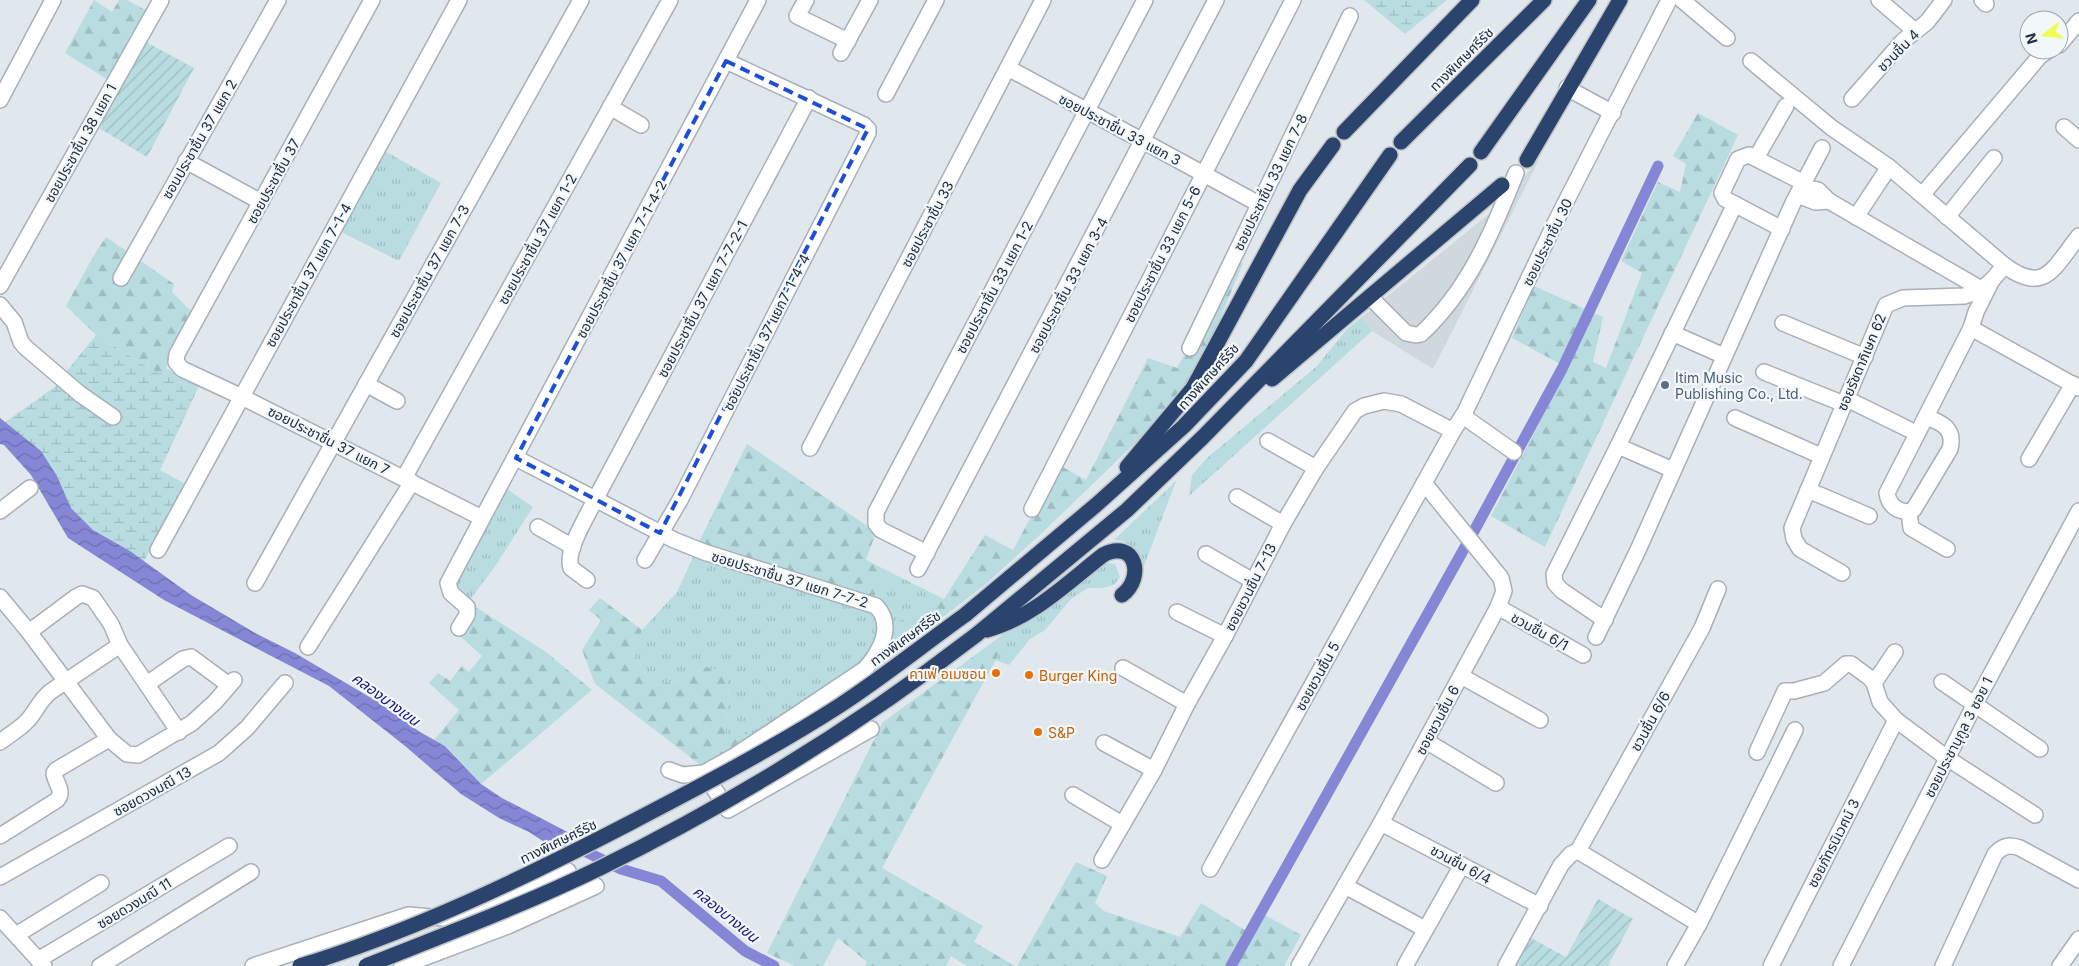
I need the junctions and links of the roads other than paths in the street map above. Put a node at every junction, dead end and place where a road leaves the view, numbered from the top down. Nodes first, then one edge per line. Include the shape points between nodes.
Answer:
1 (53, 0) edge
2 (161, 0) edge
3 (278, 0) edge
4 (372, 0) edge
5 (459, 0) edge
6 (581, 0) edge
7 (670, 0) edge
8 (758, 0) edge
9 (806, 0) edge
10 (870, 0) edge
11 (936, 0) edge
12 (1043, 0) edge
13 (1144, 0) edge
14 (1216, 0) edge
15 (1293, 0) edge
16 (1472, 0) edge
17 (1544, 0) edge
18 (1589, 0) edge
19 (1620, 0) edge
20 (1669, 0) edge
21 (1682, 0) edge
22 (1879, 0) edge
23 (1944, 0) edge
24 (1350, 16) dead end
25 (2079, 21) edge
26 (1915, 31) junction
27 (2069, 33) edge
28 (1727, 38) dead end
29 (2037, 60) edge
30 (726, 61) junction
31 (1751, 61) dead end
32 (1008, 68) junction
33 (1568, 88) junction
34 (886, 94) dead end
35 (809, 98) junction
36 (1852, 99) dead end
37 (0, 100) edge
38 (1786, 106) dead end
39 (610, 107) junction
40 (1086, 110) junction
41 (1613, 113) junction
42 (641, 125) dead end
43 (2064, 127) dead end
44 (1344, 132) dead end
45 (2079, 140) edge
46 (1143, 141) junction
47 (1401, 142) dead end
48 (1333, 144) dead end
49 (1822, 148) dead end
50 (1481, 152) dead end
51 (1390, 155) dead end
52 (1756, 158) junction
53 (1994, 158) dead end
54 (1527, 160) dead end
55 (186, 161) junction
56 (1470, 165) dead end
57 (1889, 167) junction
58 (1516, 173) dead end
59 (1203, 174) junction
60 (1502, 185) dead end
61 (1801, 188) junction
62 (1922, 195) junction
63 (261, 202) junction
64 (1259, 204) junction
65 (1735, 204) junction
66 (1856, 217) junction
67 (1946, 217) junction
68 (1782, 229) junction
69 (2079, 236) edge
70 (2004, 265) junction
71 (121, 278) dead end
72 (0, 286) edge
73 (1986, 286) junction
74 (1370, 297) junction
75 (0, 305) edge
76 (1783, 323) dead end
77 (1971, 328) junction
78 (1672, 333) junction
79 (1190, 348) dead end
80 (1724, 356) junction
81 (1865, 357) junction
82 (176, 362) joint
83 (1764, 372) dead end
84 (366, 384) junction
85 (2076, 386) edge
86 (242, 397) junction
87 (397, 401) dead end
88 (1845, 402) junction
89 (1463, 416) junction
90 (113, 417) dead end
91 (1735, 418) dead end
92 (1926, 418) junction
93 (1908, 428) dead end
94 (1453, 431) junction
95 (1203, 437) junction
96 (1268, 441) dead end
97 (333, 442) junction
98 (1618, 446) junction
99 (810, 448) dead end
100 (1514, 452) dead end
101 (1821, 456) junction
102 (516, 458) junction
103 (2029, 459) dead end
104 (1316, 468) junction
105 (1673, 470) junction
106 (408, 480) junction
107 (1424, 483) junction
108 (30, 488) dead end
109 (1808, 490) junction
110 (1237, 497) dead end
111 (595, 500) junction
112 (1096, 505) junction
113 (1032, 509) dead end
114 (2079, 510) edge
115 (0, 511) edge
116 (1909, 512) junction
117 (1869, 516) dead end
118 (482, 518) junction
119 (1283, 524) junction
120 (538, 527) dead end
121 (660, 533) junction
122 (573, 547) junction
123 (1947, 549) dead end
124 (158, 550) dead end
125 (927, 553) junction
126 (1206, 554) dead end
127 (645, 560) dead end
128 (918, 569) dead end
129 (1842, 573) dead end
130 (586, 580) dead end
131 (1253, 581) junction
132 (255, 583) dead end
133 (1718, 590) dead end
134 (1122, 595) dead end
135 (0, 596) edge
136 (1498, 607) junction
137 (1177, 612) dead end
138 (1605, 620) junction
139 (459, 628) dead end
140 (29, 632) junction
141 (978, 633) junction
142 (1225, 636) junction
143 (1596, 637) dead end
144 (120, 645) junction
145 (308, 647) dead end
146 (1896, 652) dead end
147 (1583, 655) dead end
148 (1123, 668) dead end
149 (1461, 676) junction
150 (67, 682) junction
151 (1942, 682) dead end
152 (285, 683) dead end
153 (1874, 683) junction
154 (147, 684) junction
155 (1187, 704) junction
156 (1975, 704) junction
157 (1540, 720) dead end
158 (1896, 720) junction
159 (871, 729) dead end
160 (1795, 730) dead end
161 (179, 732) junction
162 (109, 739) junction
163 (0, 742) edge
164 (1426, 742) junction
165 (1104, 743) dead end
166 (2040, 749) dead end
167 (1757, 752) dead end
168 (1947, 758) junction
169 (669, 770) dead end
170 (1154, 770) junction
171 (704, 773) junction
172 (1496, 783) dead end
173 (1073, 796) dead end
174 (2035, 815) dead end
175 (1381, 823) junction
176 (1122, 824) junction
177 (0, 836) edge
178 (229, 846) dead end
179 (1578, 851) junction
180 (1102, 860) dead end
181 (1462, 865) junction
182 (1210, 869) dead end
183 (568, 871) dead end
184 (251, 872) dead end
185 (0, 877) edge
186 (2079, 880) edge
187 (101, 883) dead end
188 (596, 886) dead end
189 (1345, 886) junction
190 (1540, 906) junction
191 (0, 918) edge
192 (1699, 924) junction
193 (1426, 929) junction
194 (16, 935) junction
195 (2079, 939) edge
196 (302, 951) junction
197 (41, 963) edge
198 (100, 966) edge
199 (253, 966) edge
200 (300, 966) edge
201 (308, 966) edge
202 (366, 966) edge
203 (402, 966) edge
204 (1299, 966) edge
205 (1405, 966) edge
206 (1506, 966) edge
207 (1675, 966) edge
208 (1771, 966) edge
209 (1841, 966) edge
210 (1943, 966) edge
211 (2060, 966) edge

1 - 37 street
2 - 72 street, ซอยประชาชื่น 38 แยก 1
3 - 55 street, ซอนประชาชื่น 37 แยก 2
4 - 63 street, ซอยประชาชื่น 37
5 - 86 street, ซอยประชาชื่น 37 แยก 7-1-4
6 - 84 street, ซอยประชาชื่น 37 แยก 7-3
7 - 39 street, ซอยประชาชื่น 37 แยก 1-2
8 - 30 street, ซอยประชาชื่น 37 แยก 7-1-4-2
9 - 10 street via 797,16 845,47
11 - 34 street
12 - 32 street, ซอยประชาชื่น 33
13 - 40 street, ซอยประชาชื่น 33 แยก 1-2
14 - 46 street, ซอยประชาชื่น 33 แยก 3-4
15 - 59 street, ซอยประชาชื่น 33 แยก 5-6
16 - 44 highway
17 - 47 highway, ทางพิเศษศรีรัช
18 - 50 highway
19 - 33 highway
20 - 41 street, ซอยประชาชื่น 30
21 - 28 street
22 - 26 street
23 - 26 street, ชวนชื่น 4 via 1927,22
24 - 64 street, ซอยประชาชื่น 33 แยก 7-8
25 - 27 street
26 - 36 street, ชวนชื่น 4
29 - 62 street
30 - 35 street
30 - 102 street, ซอยประชาชื่น 37 แยก 7-1-4-2
31 - 57 street via 1832,128
32 - 40 street, ซอยประชาชื่น 33 แยก 3
32 - 99 street, ซอยประชาชื่น 33
33 - 41 street
33 - 54 highway
35 - 111 street, ซอยประชาชื่น 37 แยก 7-7-2-1
35 - 121 street, ซอยประชาชื่น 37 แยก7-1-4-4 via 864,124 868,129 867,138
38 - 52 street
39 - 42 street
39 - 106 street, ซอยประชาชื่น 37 แยก 1-2
40 - 46 street, ซอยประชาชื่น 33 แยก 3
40 - 125 street, ซอยประชาชื่น 33 แยก 1-2 via 876,512 876,524 881,530
41 - 89 street, ซอยประชาชื่น 30 via 1556,221
43 - 45 street
46 - 59 street, ซอยประชาชื่น 33 แยก 3
46 - 125 street, ซอยประชาชื่น 33 แยก 3-4
48 - 112 highway via 1300,190 1193,388
49 - 61 street
51 - 112 highway, ทางพิเศษศรีรัช via 1246,361 1184,426
52 - 61 street
52 - 65 street via 1749,155 1738,159 1724,186 1722,193 1725,198
53 - 67 street
55 - 63 street
55 - 71 street, ซอนประชาชื่น 37 แยก 2
56 - 95 highway
57 - 62 street
57 - 66 street
58 - 74 street via 1471,274 1448,307 1422,334 1406,333
59 - 64 street, ซอยประชาชื่น 33 แยก 3
59 - 113 street, ซอยประชาชื่น 33 แยก 5-6
60 - 74 highway
61 - 66 street via 1815,202 1829,201
61 - 68 street
62 - 67 street
63 - 82 street, ซอยประชาชื่น 37 via 177,354
64 - 79 street, ซอยประชาชื่น 33 แยก 7-8
65 - 68 street
65 - 78 street
66 - 73 street
67 - 70 street
68 - 80 street
69 - 70 street via 2043,278 2024,278
70 - 73 street
73 - 77 street
73 - 81 street, ซอยรัชดาภิเษก 62 via 1964,296 1903,298 1886,305
74 - 95 highway
75 - 90 street via 14,322 25,347 80,394
76 - 81 street
77 - 85 street
77 - 92 street
78 - 80 street
78 - 98 street
80 - 105 street
81 - 88 street, ซอยรัชดาภิเษก 62
82 - 86 street, ซอยประชาชื่น 37 แยก 7 via 182,369
83 - 88 street
84 - 87 street
84 - 97 street, ซอยประชาชื่น 37 แยก 7-3
85 - 103 street
86 - 97 street, ซอยประชาชื่น 37 แยก 7
86 - 124 street, ซอยประชาชื่น 37 แยก 7-1-4
88 - 93 street
88 - 101 street, ซอยรัชดาภิเษก 62
89 - 94 street, ซอยประชาชื่น 30
89 - 100 street
91 - 101 street
92 - 116 street via 1887,493 1889,501 1899,511
92 - 116 street via 1941,423 1949,431 1952,441 1914,509
94 - 104 street, ซอยชวนชื่น 7-13 via 1401,404 1375,403 1355,411
94 - 107 street, ซอยประชาชื่น 30
95 - 141 highway via 1127,510
96 - 104 street
97 - 106 street, ซอยประชาชื่น 37 แยก 7
97 - 132 street, ซอยประชาชื่น 37 แยก 7-3
98 - 105 street
98 - 138 street via 1554,574 1555,583 1561,590
101 - 109 street, ซอยรัชดาภิเษก 62
102 - 111 street, ซอยประชาชื่น 37 แยก 7-7-2
102 - 118 street, ซอยประชาชื่น 37 แยก 7-1-4-2
104 - 119 street, ซอยชวนชื่น 7-13
105 - 138 street
106 - 118 street, ซอยประชาชื่น 37 แยก 7
106 - 145 street, ซอยประชาชื่น 37 แยก 1-2
107 - 136 street, ซอยชวนชื่น 6 via 1501,578 1504,591
107 - 182 street, ซอยชวนชื่น 5
108 - 115 street
109 - 117 street
109 - 129 street, ซอยรัชดาภิเษก 62 via 1792,528 1794,539 1800,549
110 - 119 street
111 - 121 street, ซอยประชาชื่น 37 แยก 7-7-2
111 - 122 street, ซอยประชาชื่น 37 แยก 7-7-2-1
112 - 200 highway, ทางพิเศษศรีรัช, bridge via 964,615 838,706 712,781 478,898 402,930
114 - 156 street, ซอยประชานุกูล 3 ซอย 1
116 - 123 street via 1911,528
118 - 139 street, ซอยประชาชื่น 37 แยก 7-1-4-2 via 448,583 451,593 467,607 467,615
119 - 131 street, ซอยชวนชื่น 7-13
120 - 122 street
121 - 127 street, ซอยประชาชื่น 37 แยก7-1-4-4
121 - 171 street, ซอยประชาชื่น 37 แยก 7-7-2 via 704,552 876,606 886,623 883,644 866,669
122 - 130 street via 569,556 571,568
125 - 128 street, ซอยประชาชื่น 33 แยก 3-4
126 - 131 street
131 - 142 street, ซอยชวนชื่น 7-13
133 - 179 street, ชวนชื่น 6/6 via 1702,628
134 - 141 highway via 1135,573 1135,564 1124,551 1113,550 1032,609 1007,624
135 - 140 street
136 - 147 street, ชวนชื่น 6/1
136 - 149 street, ซอยชวนชื่น 6
137 - 142 street
138 - 143 street
140 - 144 street via 82,594 93,598 111,624
140 - 150 street
141 - 202 highway, bridge via 862,718 692,820 599,868
142 - 155 street, ซอยชวนชื่น 7-13
144 - 150 street
144 - 154 street
146 - 153 street
148 - 155 street
149 - 157 street
149 - 164 street, ซอยชวนชื่น 6
150 - 162 street
150 - 163 street via 41,700 29,719
151 - 156 street
152 - 185 street, ซอยดวงมณี 13 via 247,728 215,756
153 - 158 street via 1880,702
153 - 167 street via 1860,669 1846,664 1824,683 1785,691
154 - 161 street
154 - 161 street via 191,657 232,682 203,714
155 - 170 street, ซอยชวนชื่น 7-13
156 - 166 street
156 - 168 street, ซอยประชานุกูล 3 ซอย 1
158 - 168 street
158 - 208 street, ซอยภัทรนิเวศน์ 3
159 - 171 street via 728,810
160 - 192 street
161 - 162 street via 138,755 127,754
162 - 177 street via 56,770 54,777 61,796
164 - 172 street
164 - 175 street, ซอยชวนชื่น 6
165 - 170 street
168 - 174 street
168 - 209 street, ซอยประชานุกูล 3 ซอย 1
169 - 171 street, ซอยประชาชื่น 37 แยก 7-7-2 via 683,775
170 - 176 street, ซอยชวนชื่น 7-13
173 - 176 street
175 - 181 street, ชวนชื่น 6/4
175 - 189 street, ซอยชวนชื่น 6
176 - 180 street, ซอยชวนชื่น 7-13
178 - 197 street, ซอยดวงมณี 11
179 - 190 street via 1565,859
179 - 192 street
181 - 190 street, ชวนชื่น 6/4
181 - 193 street
183 - 196 street via 443,918 408,915
184 - 198 street
186 - 210 street via 2020,848 2010,845 2002,848 1995,854
187 - 194 street
188 - 203 street via 508,926
189 - 193 street
189 - 204 street, ซอยชวนชื่น 6
190 - 206 street
191 - 194 street
192 - 207 street
193 - 205 street
194 - 197 street
195 - 211 street
196 - 199 street
196 - 201 street

